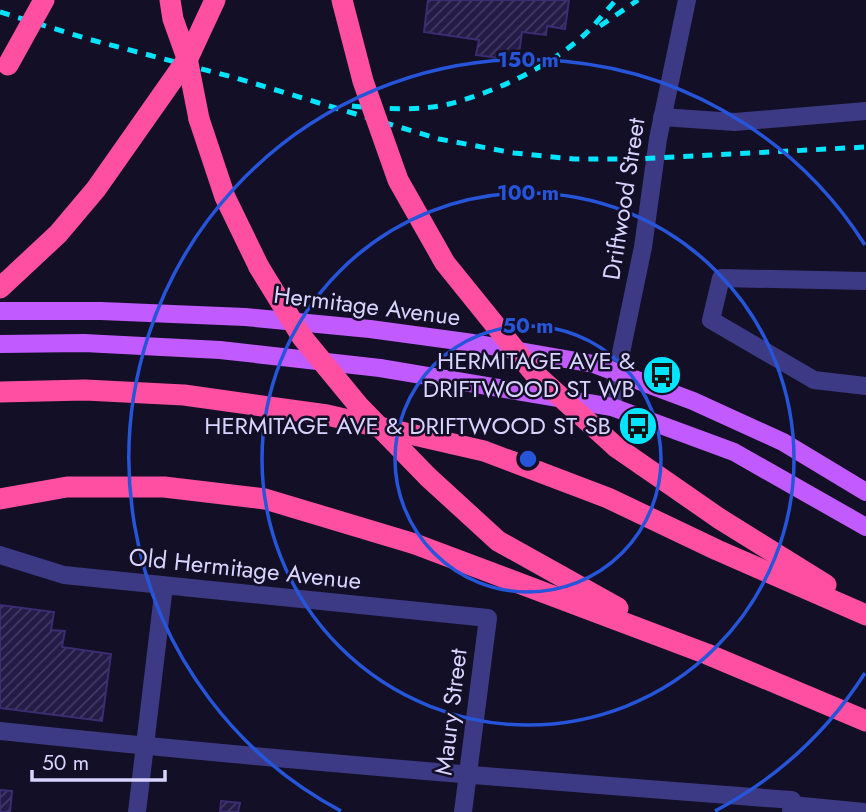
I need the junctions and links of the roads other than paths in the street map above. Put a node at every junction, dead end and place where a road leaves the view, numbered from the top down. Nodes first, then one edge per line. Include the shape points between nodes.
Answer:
1 (44, 0) edge
2 (170, 0) edge
3 (215, 0) edge
4 (342, 0) edge
5 (687, 0) edge
6 (4, 71) edge
7 (866, 111) edge
8 (662, 117) junction
9 (866, 281) edge
10 (0, 288) edge
11 (0, 311) edge
12 (0, 344) edge
13 (617, 372) junction
14 (866, 386) edge
15 (0, 392) edge
16 (612, 407) junction
17 (866, 492) edge
18 (0, 499) edge
19 (866, 527) edge
20 (0, 555) edge
21 (164, 586) junction
22 (866, 613) edge
23 (488, 618) joint
24 (707, 654) junction
25 (866, 721) edge
26 (0, 731) edge
27 (145, 747) junction
28 (468, 775) junction
29 (792, 806) edge
30 (137, 812) edge
31 (463, 812) edge
32 (864, 812) edge

1 - 6 highway, bridge
2 - 24 highway, bridge via 199,119 225,197 259,267 302,337 358,405 498,541
3 - 10 highway, bridge via 188,58 96,189 58,234
4 - 22 highway, bridge via 363,80 398,180 445,263 533,372 616,447
5 - 8 street, Driftwood Street
7 - 8 street via 735,122
8 - 13 street, Driftwood Street via 643,247
9 - 14 street via 720,278 711,320 814,380
11 - 13 main road, Hermitage Avenue via 245,317 370,329 594,364
12 - 16 main road via 220,350 380,368
13 - 16 street, Driftwood Street
13 - 17 main road, Hermitage Avenue via 783,442
15 - 22 highway via 184,395 327,415 484,451 608,498
16 - 19 main road via 734,452
18 - 24 highway via 67,488 164,487 265,499 415,544
20 - 21 street, Old Hermitage Avenue via 64,575
21 - 23 street, Old Hermitage Avenue
21 - 27 street
23 - 28 street, Maury Street
24 - 25 highway
26 - 27 street
27 - 28 street
27 - 30 street
28 - 29 street
28 - 31 street, Maury Street
29 - 32 street

